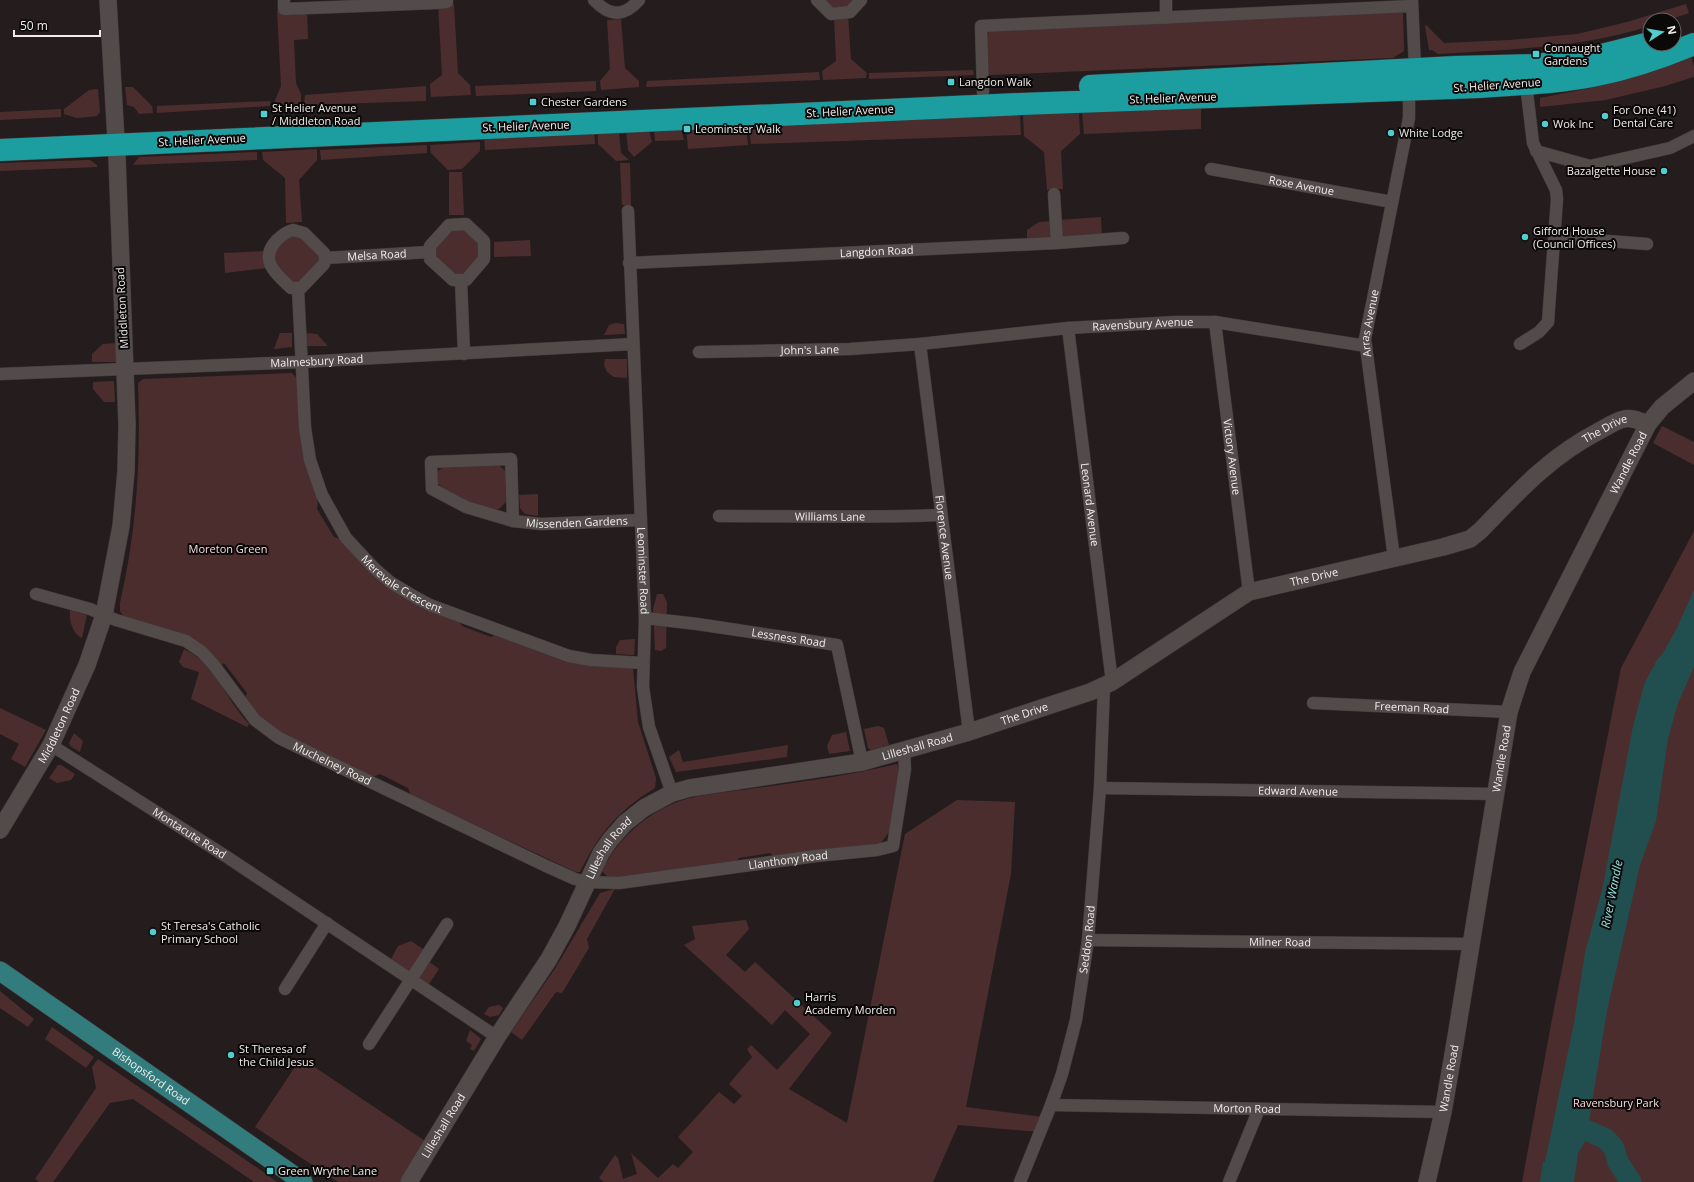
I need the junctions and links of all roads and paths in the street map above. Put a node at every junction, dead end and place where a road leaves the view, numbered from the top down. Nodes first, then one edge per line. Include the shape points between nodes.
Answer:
1 (108, 0) edge
2 (594, 0) edge
3 (639, 0) edge
4 (817, 0) edge
5 (862, 0) edge
6 (1166, 0) edge
7 (442, 2) edge
8 (1412, 3) edge
9 (284, 4) edge
10 (1166, 18) junction
11 (1690, 41) edge
12 (1642, 45) edge
13 (1415, 69) junction
14 (1526, 84) junction
15 (1409, 90) junction
16 (983, 92) junction
17 (0, 135) edge
18 (1694, 136) edge
19 (115, 138) junction
20 (0, 150) edge
21 (1536, 151) junction
22 (1211, 169) dead end
23 (1054, 194) dead end
24 (1392, 202) junction
25 (628, 211) dead end
26 (1555, 237) junction
27 (1123, 238) dead end
28 (1057, 243) junction
29 (1647, 244) dead end
30 (428, 252) junction
31 (325, 258) junction
32 (630, 263) junction
33 (461, 281) junction
34 (298, 289) junction
35 (1215, 322) junction
36 (1068, 328) junction
37 (633, 344) junction
38 (920, 344) junction
39 (1520, 344) dead end
40 (1366, 346) junction
41 (699, 352) dead end
42 (464, 354) junction
43 (301, 362) junction
44 (125, 368) junction
45 (0, 374) edge
46 (1694, 381) edge
47 (1648, 424) junction
48 (941, 515) junction
49 (719, 516) dead end
50 (641, 520) junction
51 (513, 521) junction
52 (1394, 558) junction
53 (1249, 592) junction
54 (36, 594) dead end
55 (104, 615) junction
56 (645, 618) junction
57 (643, 663) junction
58 (1108, 684) junction
59 (1313, 703) dead end
60 (1510, 712) junction
61 (969, 732) junction
62 (51, 746) junction
63 (904, 750) junction
64 (862, 762) junction
65 (1100, 788) junction
66 (672, 793) junction
67 (1496, 794) junction
68 (0, 830) edge
69 (588, 882) junction
70 (327, 923) junction
71 (447, 924) dead end
72 (1088, 940) junction
73 (1471, 944) junction
74 (0, 971) edge
75 (412, 979) junction
76 (285, 989) dead end
77 (497, 1037) junction
78 (369, 1044) dead end
79 (1052, 1105) junction
80 (1259, 1109) junction
81 (1443, 1112) junction
82 (303, 1182) edge
83 (409, 1182) edge
84 (1020, 1182) edge
85 (1230, 1182) edge
86 (1427, 1182) edge

1 - 19 street, Middleton Road
2 - 3 street via 611,13 628,11
4 - 5 street via 831,14 850,12
6 - 10 street
7 - 9 street
8 - 10 street
8 - 13 street
10 - 16 street via 981,26
11 - 14 highway, St. Helier Avenue via 1642,64 1596,75
12 - 13 highway, St. Helier Avenue via 1590,58 1537,65
13 - 16 highway, St. Helier Avenue
14 - 15 highway, St. Helier Avenue
14 - 21 street
15 - 19 highway, St. Helier Avenue
15 - 24 street, Arras Avenue via 1409,118
16 - 19 highway, St. Helier Avenue
17 - 19 highway, St. Helier Avenue
18 - 21 street via 1670,148 1590,166
19 - 20 highway, St. Helier Avenue
19 - 44 street, Middleton Road
21 - 26 street via 1556,190
22 - 24 street, Rose Avenue
23 - 28 street
24 - 40 street, Arras Avenue via 1365,339
25 - 32 street
26 - 29 street
26 - 39 street via 1548,322 1539,332
27 - 28 street, Langdon Road
28 - 32 street, Langdon Road
30 - 31 street, Melsa Road
30 - 33 street via 430,259 453,280
30 - 33 street via 430,246 449,225 466,224 477,233 484,241 484,259 466,280
31 - 34 street via 324,264
31 - 34 street via 324,253 312,240 299,231 286,232 275,243 269,256 272,270 291,288
32 - 37 street
33 - 42 street
34 - 43 street, Merevale Crescent
35 - 36 street, Ravensbury Avenue
35 - 40 street, Ravensbury Avenue
35 - 53 street, Victory Avenue
36 - 38 street, Ravensbury Avenue
36 - 58 street, Leonard Avenue
37 - 42 street, Malmesbury Road
37 - 50 street, Leominster Road
38 - 41 street, John's Lane
38 - 48 street, Florence Avenue
40 - 52 street, Arras Avenue
42 - 43 street, Malmesbury Road
43 - 44 street, Malmesbury Road
43 - 57 street, Merevale Crescent via 305,428 316,481 329,510 346,538 374,568 404,591 430,605 548,650 591,660
44 - 45 street, Malmesbury Road
44 - 55 street, Middleton Road via 127,447 124,504 119,545
46 - 47 street, Wandle Road via 1662,407
47 - 52 street, The Drive via 1625,418 1592,434 1561,454 1540,470 1470,539
47 - 60 street, Wandle Road via 1522,672
48 - 49 street, Williams Lane via 870,518
48 - 61 street, Florence Avenue
50 - 51 street, Missenden Gardens via 541,524
50 - 56 street, Leominster Road
51 - 51 street, Missenden Gardens via 466,507 432,489 431,462 511,459
52 - 53 street, The Drive
53 - 58 street, The Drive
54 - 55 street
55 - 62 street, Middleton Road via 87,665
55 - 69 street, Muchelney Road via 175,636 195,647 213,664 255,720 279,738 546,866
56 - 57 street, Leominster Road
56 - 64 street, Lessness Road via 837,645
57 - 66 street, Leominster Road via 643,687 649,728
58 - 61 street, The Drive
58 - 65 street, Seddon Road
59 - 60 street, Freeman Road
60 - 67 street, Wandle Road
61 - 63 street, Lilleshall Road
62 - 68 street, Middleton Road
62 - 70 street, Montacute Road
63 - 64 street, Lilleshall Road
63 - 69 street, Llanthony Road via 905,769 893,846 619,883
64 - 66 street, Lilleshall Road via 699,786
65 - 67 street, Edward Avenue
65 - 72 street, Seddon Road
66 - 69 street, Lilleshall Road via 644,808 625,823 601,854
67 - 73 street, Wandle Road
69 - 77 street, Lilleshall Road via 549,959
70 - 75 street, Montacute Road
70 - 76 street
71 - 75 street
72 - 73 street, Milner Road
72 - 79 street, Seddon Road via 1074,1030
73 - 81 street, Wandle Road
74 - 82 main road, Bishopsford Road
75 - 77 street, Montacute Road
75 - 78 street
77 - 83 street, Lilleshall Road
79 - 80 street, Morton Road
79 - 84 street, Seddon Road
80 - 81 street, Morton Road
80 - 85 street
81 - 86 street, Wandle Road

